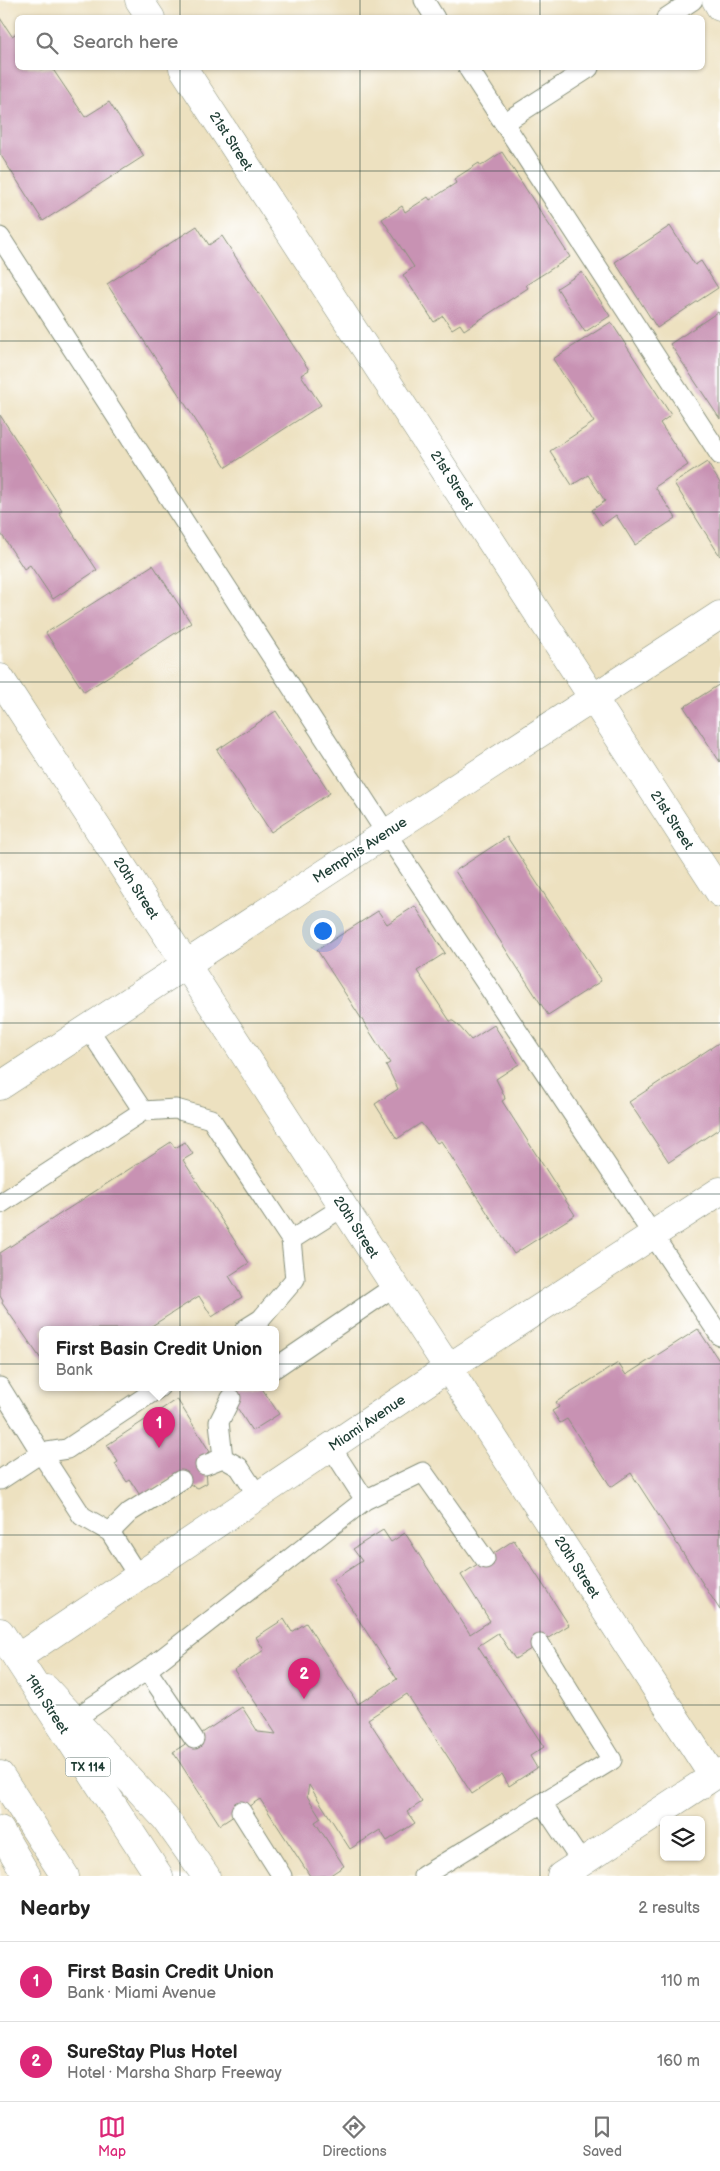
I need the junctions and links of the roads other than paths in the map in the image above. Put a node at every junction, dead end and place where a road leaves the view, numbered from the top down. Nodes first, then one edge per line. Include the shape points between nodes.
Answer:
1 (139, 0) edge
2 (424, 0) edge
3 (693, 0) edge
4 (716, 0) edge
5 (720, 7) edge
6 (149, 15) edge
7 (433, 15) edge
8 (670, 15) edge
9 (184, 70) edge
10 (469, 70) edge
11 (586, 70) edge
12 (504, 123) junction
13 (0, 237) edge
14 (720, 455) edge
15 (720, 614) edge
16 (0, 678) edge
17 (593, 698) junction
18 (386, 833) junction
19 (720, 893) edge
20 (185, 964) junction
21 (88, 1028) junction
22 (0, 1086) edge
23 (143, 1111) junction
24 (720, 1191) edge
25 (0, 1204) edge
26 (343, 1207) junction
27 (654, 1234) junction
28 (291, 1240) junction
29 (395, 1286) junction
30 (250, 1326) edge
31 (720, 1336) edge
32 (279, 1365) edge
33 (448, 1368) junction
34 (0, 1386) edge
35 (154, 1391) edge
36 (231, 1398) dead end
37 (331, 1447) junction
38 (41, 1453) junction
39 (223, 1458) junction
40 (205, 1465) dead end
41 (0, 1480) edge
42 (181, 1480) dead end
43 (258, 1496) junction
44 (364, 1500) junction
45 (110, 1532) junction
46 (485, 1559) dead end
47 (138, 1576) junction
48 (0, 1632) edge
49 (540, 1644) dead end
50 (17, 1658) junction
51 (147, 1670) junction
52 (74, 1720) junction
53 (194, 1739) dead end
54 (716, 1774) edge
55 (0, 1775) edge
56 (542, 1803) junction
57 (241, 1812) dead end
58 (0, 1830) edge
59 (572, 1869) edge
60 (27, 1876) edge
61 (65, 1876) edge
62 (159, 1876) edge
63 (206, 1876) edge
64 (282, 1876) edge
65 (423, 1876) edge

1 - 6 main road
2 - 7 lane
3 - 8 lane
4 - 5 main road
9 - 17 main road, 21st Street
10 - 12 lane
11 - 12 lane
12 - 14 lane
13 - 18 lane
15 - 17 main road, Memphis Avenue
16 - 20 main road, 20th Street
17 - 18 main road, Memphis Avenue
17 - 19 main road, 21st Street
18 - 20 main road, Memphis Avenue
18 - 27 lane
20 - 21 main road, Memphis Avenue
20 - 26 main road, 20th Street
21 - 22 main road, Memphis Avenue
21 - 23 lane
23 - 25 lane
23 - 28 lane via 176,1109 211,1120
24 - 27 main road, Miami Avenue
26 - 28 lane
26 - 29 main road, 20th Street
27 - 31 lane
27 - 33 main road, Miami Avenue
28 - 30 lane via 295,1279 261,1319
29 - 32 lane
29 - 33 main road, 20th Street
33 - 37 main road, Miami Avenue
33 - 54 main road, 20th Street
34 - 38 lane
35 - 38 lane via 67,1449
36 - 39 lane via 219,1422
37 - 43 main road, Miami Avenue
37 - 44 lane
38 - 41 lane
38 - 45 lane via 82,1516
39 - 40 lane
39 - 43 lane via 239,1467
42 - 45 lane via 130,1512
43 - 47 main road, Miami Avenue
44 - 46 lane via 423,1472
44 - 51 lane
45 - 47 lane
47 - 50 main road, Miami Avenue
48 - 50 main road, 19th Street
49 - 56 lane via 612,1760
50 - 52 main road
50 - 62 main road, 19th Street / TX 114
51 - 52 lane
51 - 53 lane
52 - 63 main road via 165,1818
54 - 59 main road
55 - 61 main road
56 - 59 lane
56 - 65 lane
57 - 64 lane
58 - 60 main road

